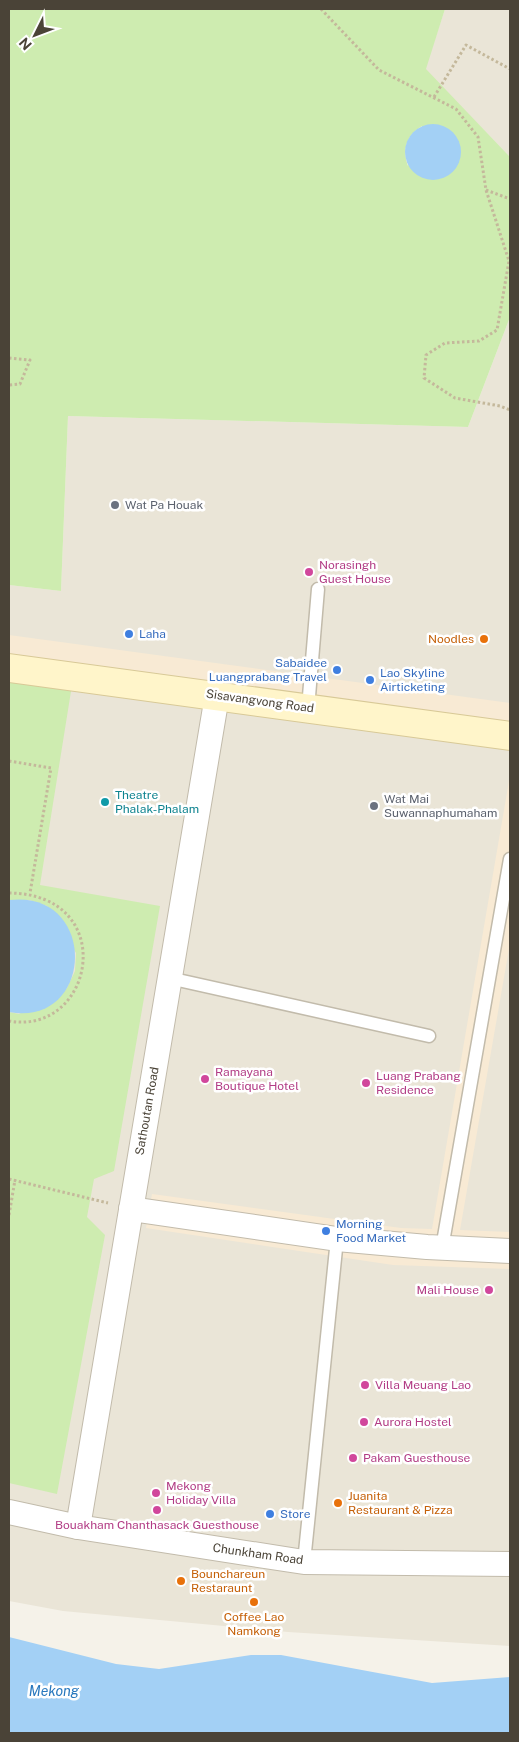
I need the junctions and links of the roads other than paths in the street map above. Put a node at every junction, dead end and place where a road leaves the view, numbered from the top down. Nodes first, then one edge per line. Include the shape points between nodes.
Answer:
1 (318, 589) dead end
2 (9, 668) edge
3 (216, 696) junction
4 (308, 708) junction
5 (510, 736) edge
6 (510, 859) edge
7 (169, 978) junction
8 (429, 1036) dead end
9 (130, 1209) junction
10 (337, 1239) junction
11 (442, 1248) junction
12 (510, 1251) edge
13 (9, 1512) edge
14 (78, 1527) junction
15 (304, 1562) junction
16 (510, 1564) edge

1 - 4 lane
2 - 3 main road, Sisavangvong Road
3 - 4 main road, Sisavangvong Road
3 - 7 street, Sathoutan Road
4 - 5 main road, Sisavangvong Road
6 - 11 lane
7 - 8 lane
7 - 9 street, Sathoutan Road
9 - 10 street
9 - 14 street, Sathoutan Road
10 - 11 street
10 - 15 lane
11 - 12 street
13 - 14 street, Chunkham Road
14 - 15 street, Chunkham Road
15 - 16 street, Chunkham Road

